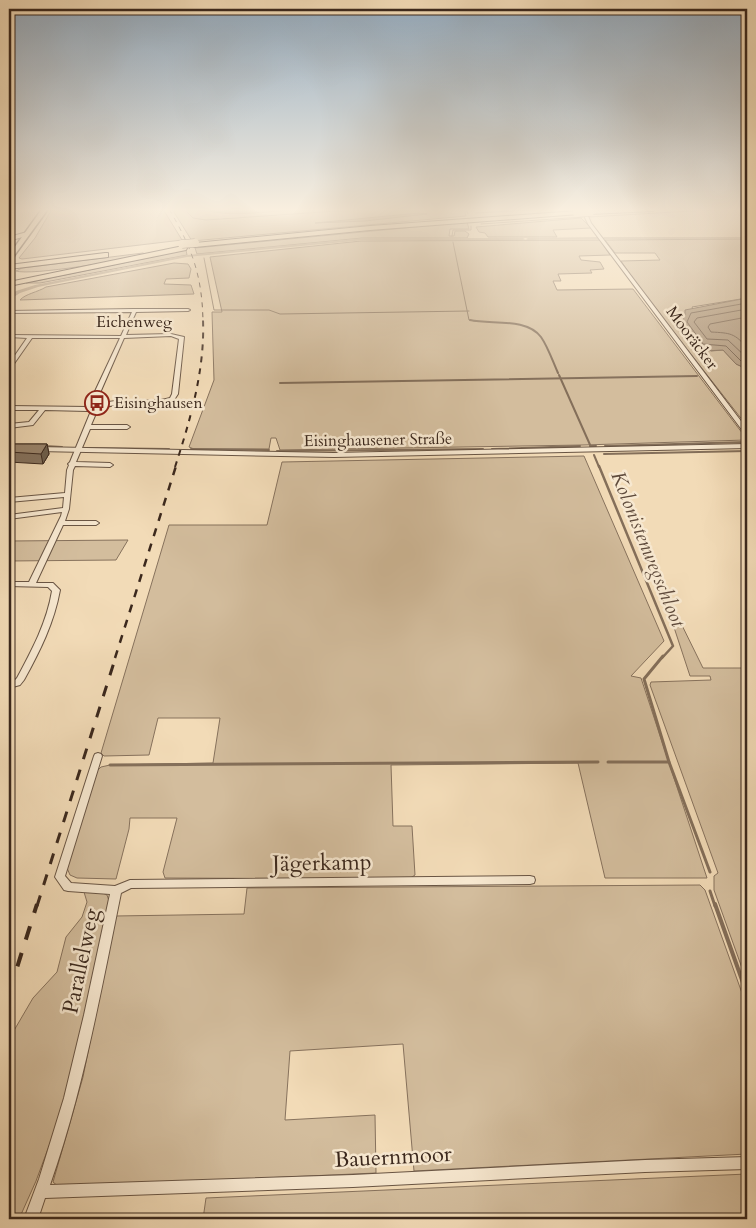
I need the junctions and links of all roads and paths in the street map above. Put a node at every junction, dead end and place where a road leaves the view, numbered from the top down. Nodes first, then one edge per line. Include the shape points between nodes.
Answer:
1 (90, 266) edge
2 (622, 266) edge
3 (9, 284) edge
4 (135, 310) junction
5 (188, 310) dead end
6 (9, 312) edge
7 (9, 336) edge
8 (31, 336) junction
9 (122, 337) junction
10 (9, 367) edge
11 (93, 402) dead end
12 (9, 408) edge
13 (44, 408) junction
14 (91, 410) junction
15 (9, 426) edge
16 (87, 427) junction
17 (127, 427) dead end
18 (747, 433) edge
19 (747, 446) edge
20 (30, 449) edge
21 (77, 450) junction
22 (72, 464) junction
23 (110, 465) dead end
24 (68, 495) junction
25 (9, 500) edge
26 (66, 509) junction
27 (9, 517) edge
28 (61, 523) junction
29 (96, 523) dead end
30 (9, 584) edge
31 (32, 584) junction
32 (9, 685) edge
33 (98, 756) dead end
34 (530, 880) dead end
35 (116, 890) junction
36 (747, 1163) edge
37 (42, 1192) junction
38 (31, 1219) edge

1 - 3 highway
2 - 18 street, Mooräcker
4 - 5 street
4 - 6 street
4 - 9 street
7 - 8 street, Eichenweg
8 - 9 street, Eichenweg
8 - 10 street
9 - 11 street
9 - 14 street, Eichenweg via 174,335 183,338 175,394 163,402 117,403
12 - 13 street
13 - 14 street
13 - 15 street via 31,424
14 - 16 street
16 - 17 street
16 - 21 street
19 - 21 street, Eisinghausener Straße via 342,455
20 - 21 street, Eisinghausener Straße
21 - 22 street
22 - 23 street
22 - 24 street
24 - 25 street
24 - 26 street
26 - 27 street
26 - 28 street
28 - 29 street
28 - 31 street
30 - 31 street
31 - 32 street via 52,586 56,590 55,597 44,633 20,680
33 - 35 street, Parallelweg via 60,877 68,887
34 - 35 street, Jägerkamp via 130,884
35 - 37 street, Parallelweg via 78,1072
36 - 37 street, Bauernmoor
37 - 38 street, Parallelweg

